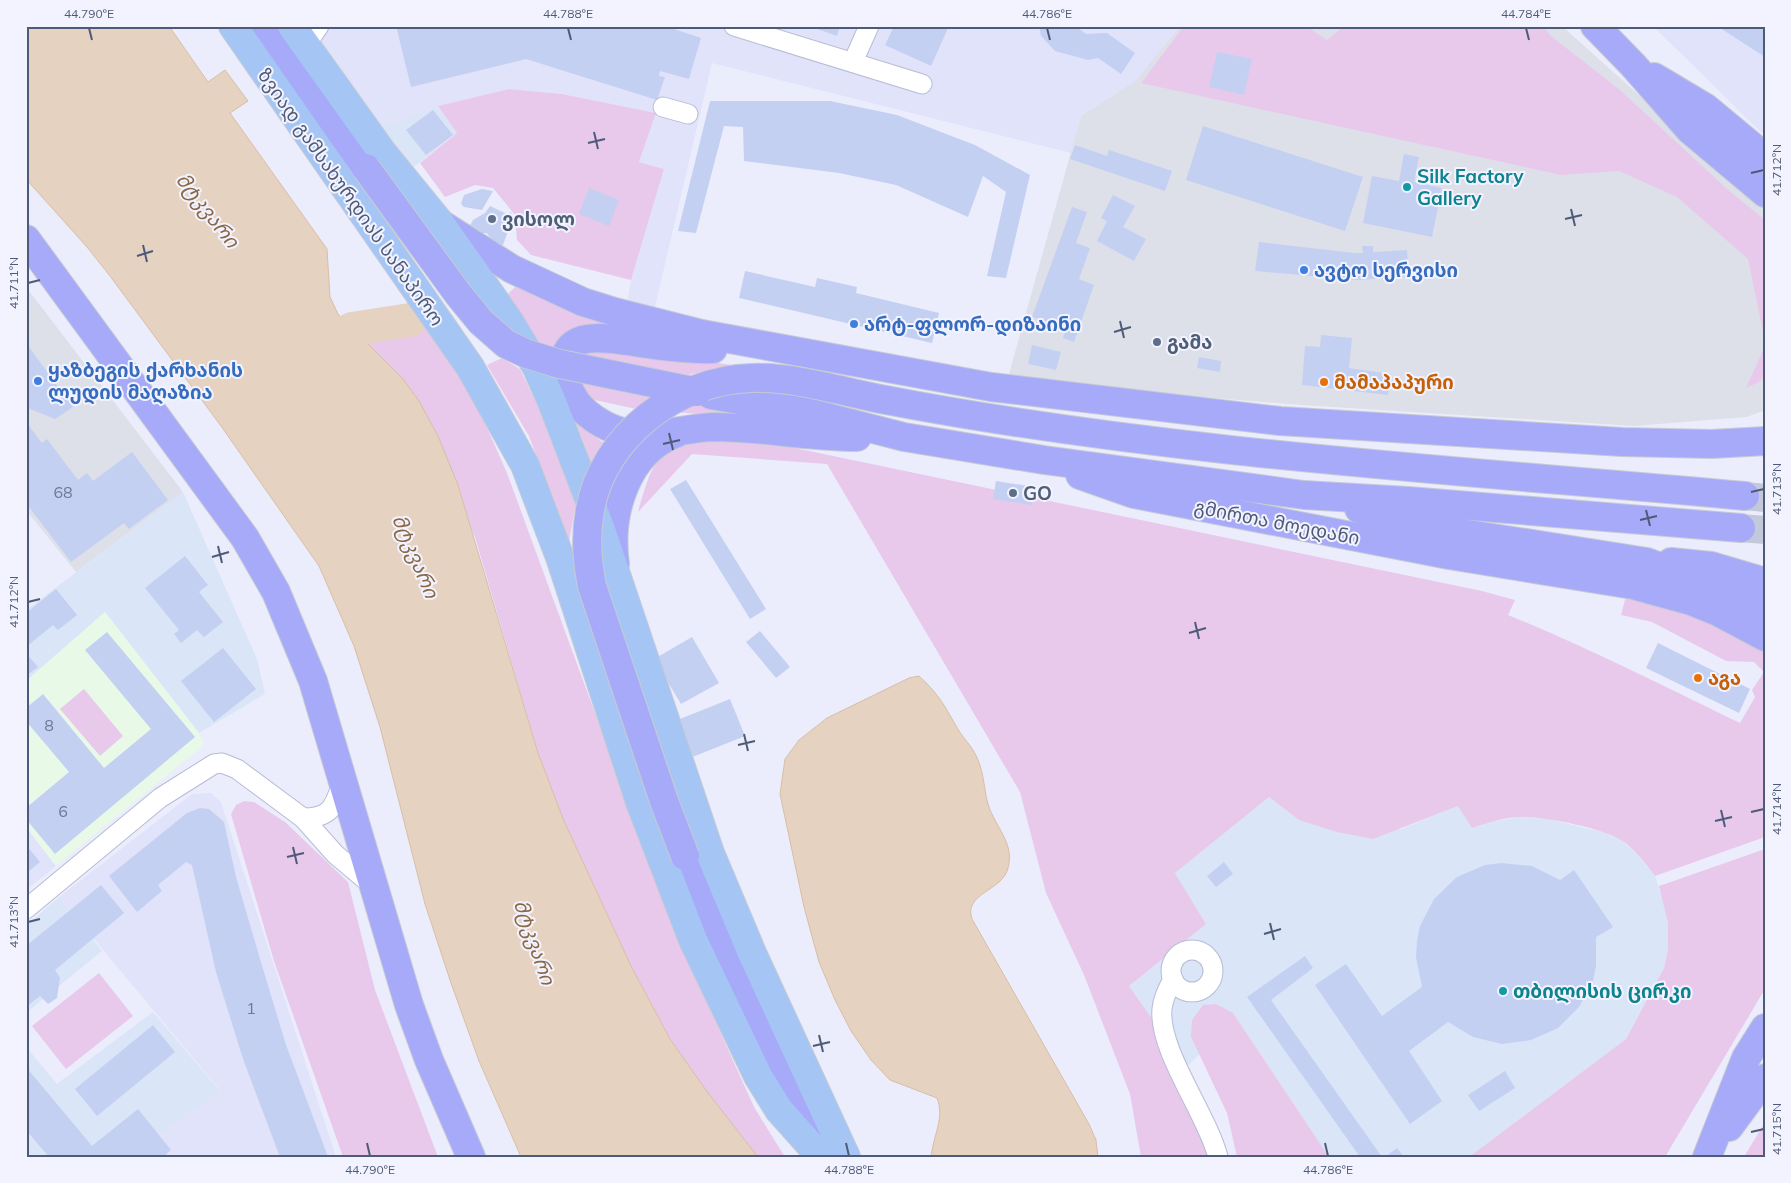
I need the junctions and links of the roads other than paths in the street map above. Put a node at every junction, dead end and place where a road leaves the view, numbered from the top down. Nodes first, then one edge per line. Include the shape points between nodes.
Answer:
1 (233, 26) edge
2 (265, 26) edge
3 (734, 26) edge
4 (869, 26) edge
5 (1595, 26) edge
6 (306, 33) edge
7 (853, 62) junction
8 (1633, 65) junction
9 (922, 84) dead end
10 (663, 107) dead end
11 (688, 114) dead end
12 (1765, 157) edge
13 (1765, 193) edge
14 (440, 223) junction
15 (26, 239) edge
16 (770, 348) junction
17 (1069, 397) junction
18 (1280, 421) junction
19 (1172, 424) junction
20 (1038, 427) junction
21 (686, 429) junction
22 (1765, 433) edge
23 (904, 437) junction
24 (1765, 441) edge
25 (1738, 443) junction
26 (1296, 455) junction
27 (1044, 460) junction
28 (1304, 495) junction
29 (1745, 496) tunnel mouth
30 (1741, 528) tunnel mouth
31 (1647, 562) junction
32 (618, 577) junction
33 (1765, 582) edge
34 (1765, 607) edge
35 (1765, 637) edge
36 (344, 780) junction
37 (304, 818) junction
38 (375, 888) junction
39 (26, 909) edge
40 (1172, 979) dead end
41 (1765, 1028) edge
42 (1765, 1078) edge
43 (829, 1156) edge
44 (470, 1157) edge
45 (1218, 1157) edge
46 (1707, 1157) edge

1 - 43 highway, ზვიად გამსახურდიას სანაპირო via 470,367 513,443 541,504 640,802 692,940 758,1076 779,1110
2 - 23 main road, ზვიად გამსახურდიას სანაპირო, bridge via 458,294 481,322 506,344 560,364 807,412
3 - 7 street
4 - 7 street
5 - 8 main road
6 - 14 highway via 382,152
7 - 9 street
8 - 12 main road via 1706,108
8 - 13 main road via 1690,130
10 - 11 street
14 - 16 main road via 512,269 583,302 702,334
14 - 32 highway via 509,321 536,366
15 - 36 main road via 245,538 276,592 306,662
16 - 17 main road via 991,387
16 - 21 main road via 698,350 594,338 575,343 566,352 564,366 568,387 583,409 596,420 626,433
17 - 18 main road
17 - 19 main road
18 - 19 main road
18 - 25 main road via 1622,442
19 - 20 main road
19 - 26 main road
20 - 26 main road
20 - 43 main road, bridge via 765,378 736,378 684,393 640,423 618,449 599,480 590,509 588,562 592,586 664,801 767,1043
21 - 23 main road via 713,427 834,437
21 - 32 main road via 650,448 622,489 614,521 613,549
22 - 25 main road
23 - 27 main road
24 - 25 main road
26 - 29 main road
27 - 28 main road, გმირთა მოედანი
27 - 35 main road, გმირთა მოედანი via 1094,482 1134,494 1450,555 1633,584 1716,610
28 - 30 main road, გმირთა მოედანი
28 - 31 main road, გმირთა მოედანი via 1423,527
31 - 33 main road via 1711,566
31 - 34 main road, გმირთა მოედანი
32 - 43 highway via 713,861 756,962
36 - 37 street via 328,813 318,818
36 - 38 main road
37 - 38 street via 335,854
37 - 39 street via 237,770 222,763 214,764 160,798
38 - 44 main road via 409,1005
40 - 45 street via 1165,994 1162,1026
41 - 46 main road via 1746,1058
42 - 46 main road

